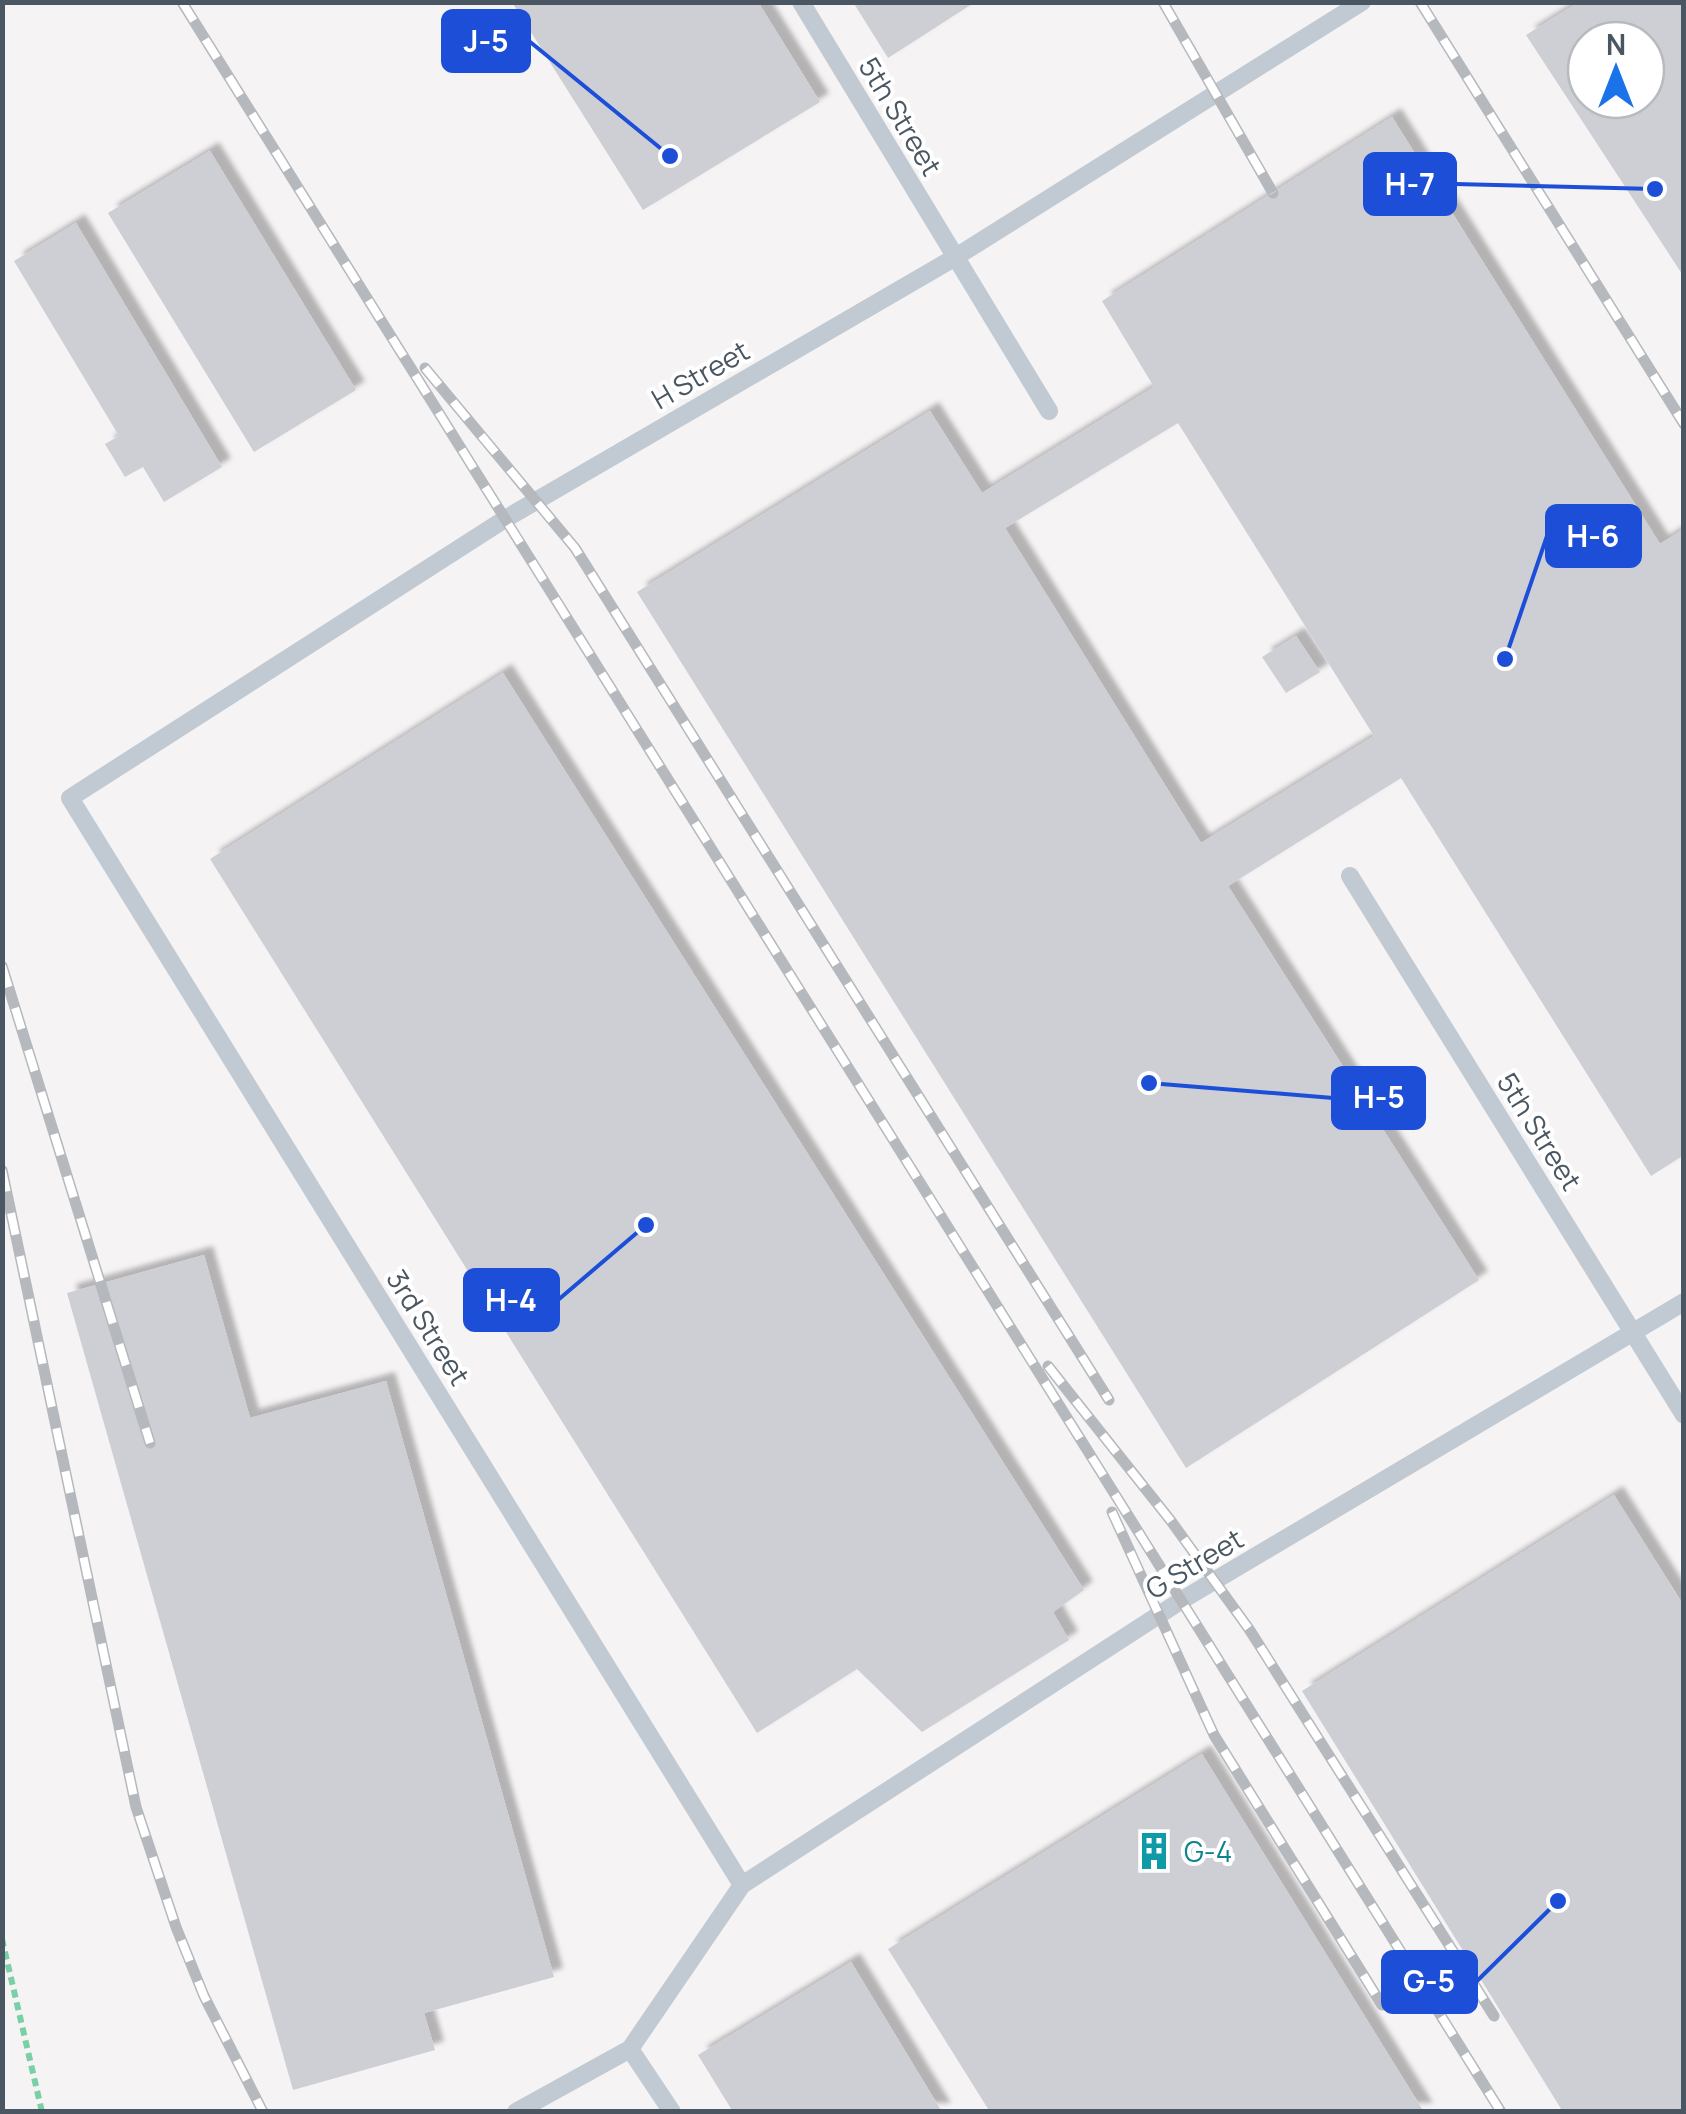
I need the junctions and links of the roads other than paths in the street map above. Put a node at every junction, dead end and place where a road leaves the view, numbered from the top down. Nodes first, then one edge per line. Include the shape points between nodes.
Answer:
1 (800, 2) edge
2 (1362, 2) edge
3 (954, 258) junction
4 (1049, 411) dead end
5 (70, 798) joint
6 (1350, 876) dead end
7 (1684, 1302) edge
8 (1633, 1334) junction
9 (1684, 1416) edge
10 (742, 1885) junction
11 (630, 2048) junction
12 (516, 2112) edge
13 (672, 2112) edge

1 - 3 lane, 5th Street
2 - 3 lane, H Street
3 - 4 lane, 5th Street
3 - 5 lane, H Street via 505,519
5 - 10 lane, 3rd Street
6 - 8 lane, 5th Street
7 - 8 lane, G Street
8 - 9 lane, 5th Street
8 - 10 lane, G Street via 1182,1600
10 - 11 lane
11 - 12 lane
11 - 13 lane

